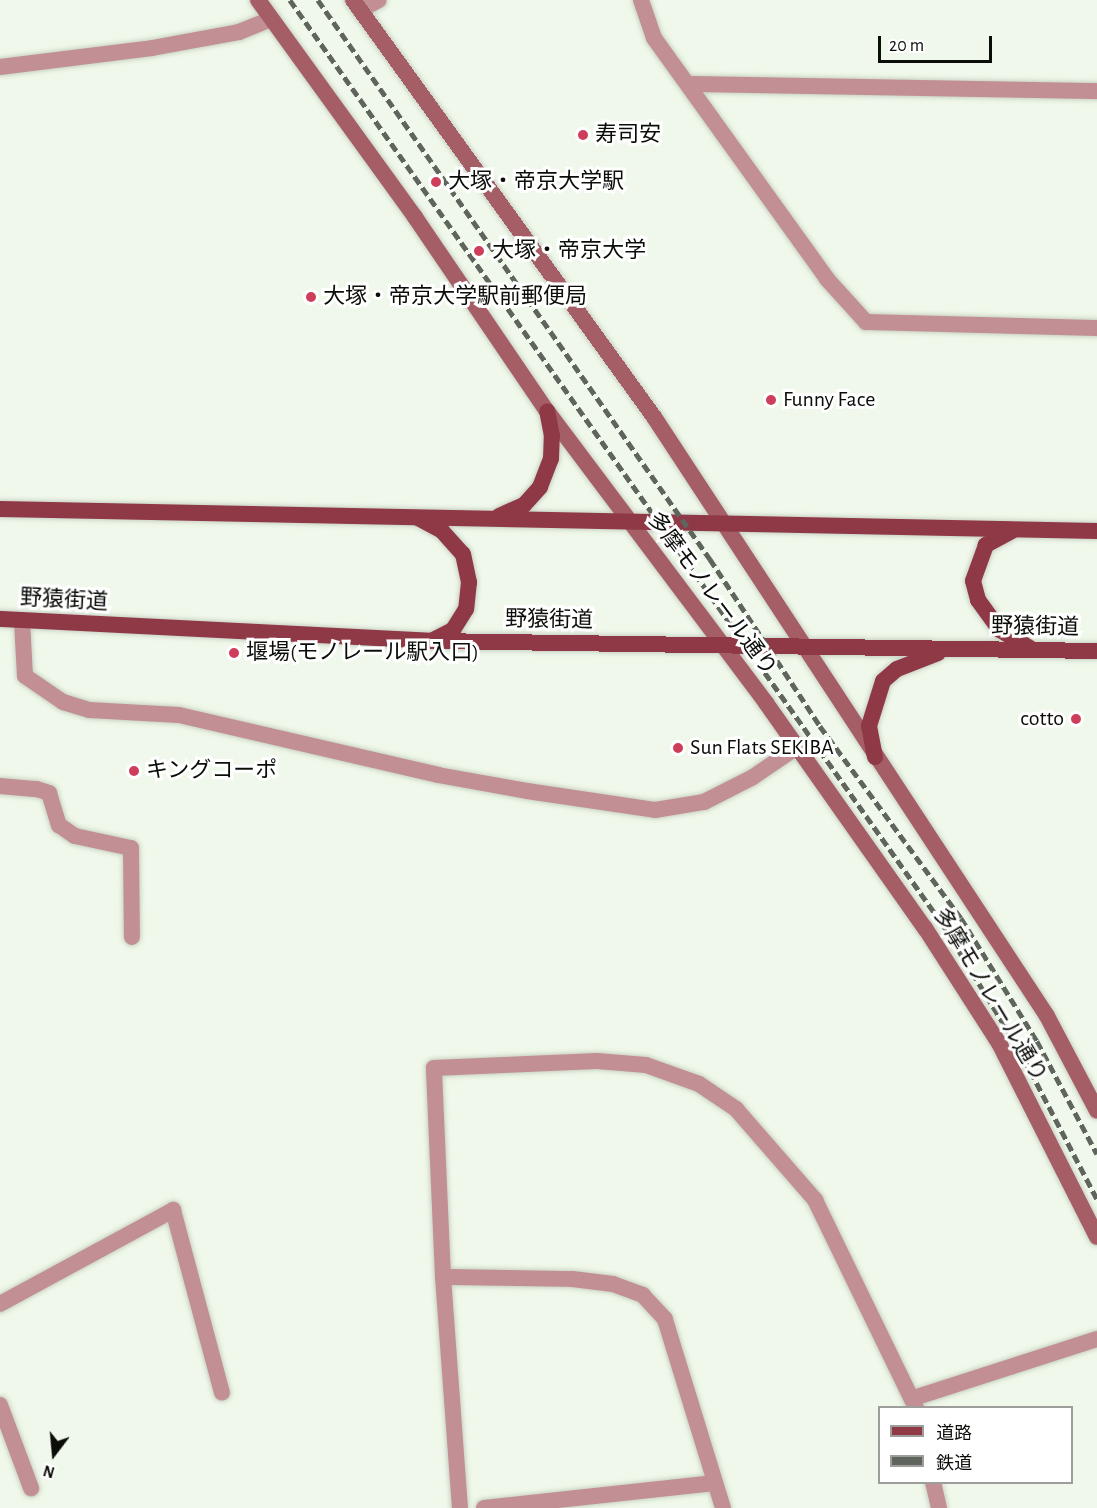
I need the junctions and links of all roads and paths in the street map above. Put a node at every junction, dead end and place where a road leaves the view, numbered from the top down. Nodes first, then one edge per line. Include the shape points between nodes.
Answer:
1 (258, 0) edge
2 (379, 0) edge
3 (641, 0) edge
4 (357, 5) edge
5 (272, 19) junction
6 (0, 67) edge
7 (688, 84) junction
8 (1097, 91) edge
9 (1097, 328) edge
10 (546, 411) junction
11 (0, 509) edge
12 (418, 517) junction
13 (492, 519) junction
14 (629, 522) junction
15 (724, 524) junction
16 (1016, 530) junction
17 (1097, 531) edge
18 (0, 620) edge
19 (22, 621) junction
20 (432, 641) junction
21 (723, 645) junction
22 (801, 646) junction
23 (951, 648) junction
24 (1030, 649) junction
25 (1097, 651) edge
26 (797, 747) junction
27 (875, 757) junction
28 (0, 786) edge
29 (132, 937) dead end
30 (1097, 1111) edge
31 (1097, 1237) edge
32 (443, 1277) junction
33 (0, 1304) edge
34 (1097, 1338) edge
35 (222, 1393) dead end
36 (915, 1403) edge
37 (0, 1406) edge
38 (715, 1483) junction
39 (933, 1484) edge
40 (31, 1488) dead end
41 (460, 1508) edge
42 (484, 1508) edge
43 (723, 1508) edge
44 (939, 1508) edge

1 - 5 main road, 多摩モノレール通り
2 - 4 street
3 - 7 street via 654,38
4 - 15 main road, 多摩モノレール通り via 654,417
5 - 6 street via 239,32 152,48
5 - 10 main road, 多摩モノレール通り via 415,217
7 - 8 street
7 - 9 street via 826,279 866,322
10 - 13 main road via 552,436 551,459 540,487 524,505
10 - 14 main road, 多摩モノレール通り
11 - 12 main road
12 - 13 main road
12 - 20 main road via 442,531 463,554 470,582 462,616 453,630
13 - 14 main road
14 - 15 main road
14 - 21 main road, 多摩モノレール通り
15 - 16 main road
15 - 22 main road, 多摩モノレール通り
16 - 17 main road
16 - 24 main road via 986,545 973,581 978,600 1000,630
18 - 19 main road, 野猿街道
19 - 20 main road, 野猿街道
19 - 26 street via 25,676 63,702 89,710 179,715 438,775 527,791 655,810 704,802 753,777
20 - 21 main road, 野猿街道
21 - 22 main road, 野猿街道
21 - 26 main road, 多摩モノレール通り
22 - 23 main road, 野猿街道
22 - 27 main road, 多摩モノレール通り
23 - 24 main road, 野猿街道
23 - 27 main road via 897,669 884,681 868,726
24 - 25 main road, 野猿街道
26 - 31 main road, 多摩モノレール通り via 925,928 1000,1046
27 - 30 main road, 多摩モノレール通り via 1047,1016
28 - 29 street via 49,793 59,825 75,836 130,848
32 - 36 street via 434,1068 597,1060 646,1065 699,1084 736,1109 815,1200
32 - 38 street via 572,1280 613,1284 643,1295 665,1319
32 - 41 street
33 - 35 street via 173,1210
34 - 36 street
37 - 40 street
38 - 42 street
38 - 43 street
39 - 44 street

